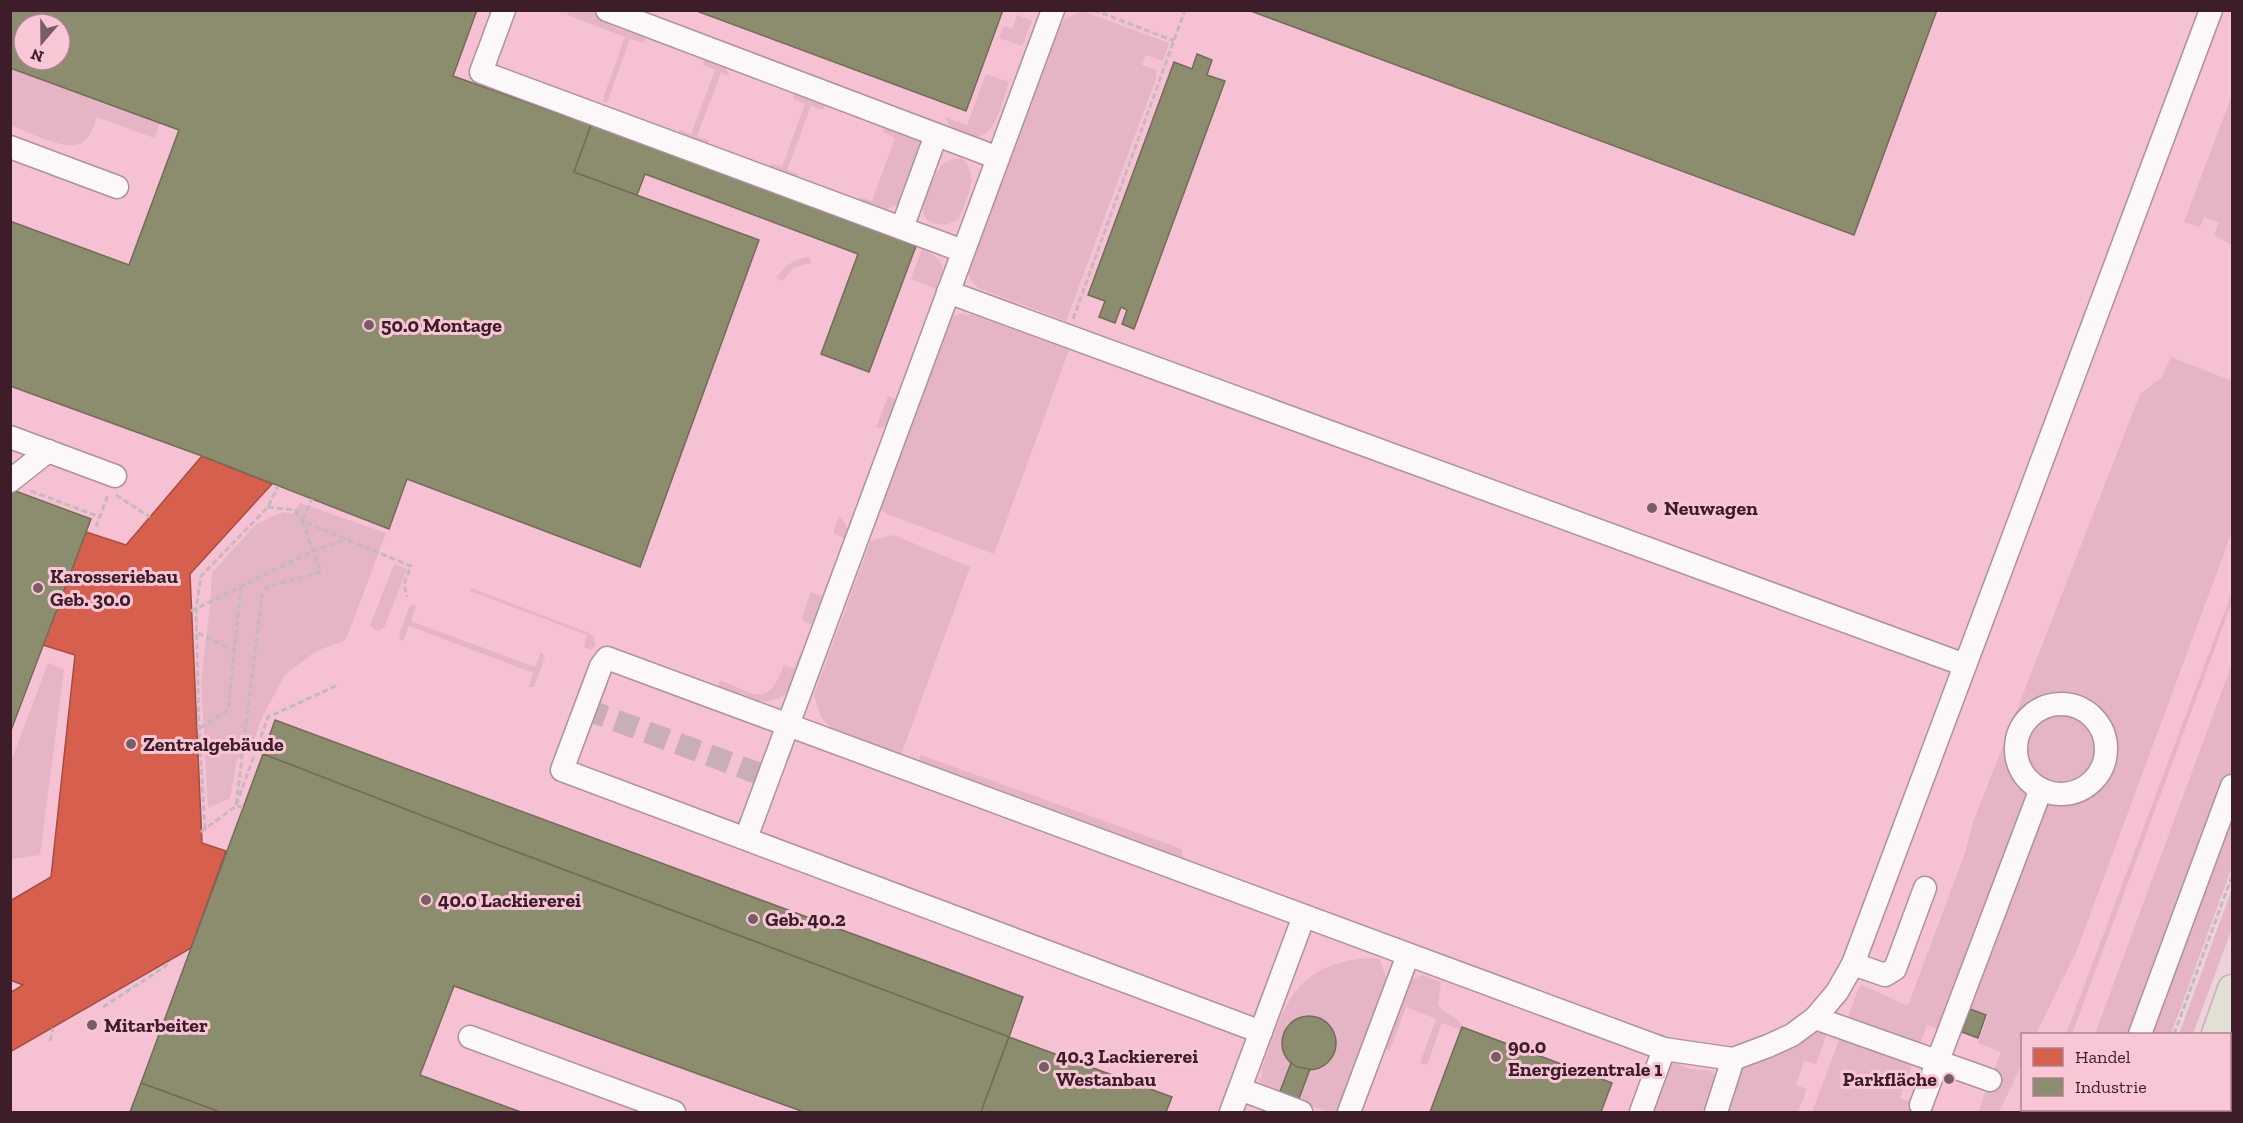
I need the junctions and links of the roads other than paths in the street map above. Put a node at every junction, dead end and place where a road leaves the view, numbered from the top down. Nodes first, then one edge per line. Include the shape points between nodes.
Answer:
1 (504, 10) edge
2 (607, 10) edge
3 (1053, 10) edge
4 (2211, 10) edge
5 (936, 135) junction
6 (10, 147) edge
7 (998, 158) junction
8 (117, 187) dead end
9 (902, 228) junction
10 (963, 251) junction
11 (948, 292) junction
12 (10, 438) edge
13 (48, 452) junction
14 (115, 476) dead end
15 (14, 479) edge
16 (1965, 665) junction
17 (788, 725) junction
18 (2232, 786) edge
19 (2042, 789) dead end
20 (746, 838) junction
21 (1304, 916) junction
22 (1408, 955) junction
23 (1860, 966) junction
24 (2232, 989) edge
25 (1815, 1018) junction
26 (1261, 1032) junction
27 (2141, 1033) edge
28 (2217, 1033) edge
29 (470, 1037) dead end
30 (1664, 1049) junction
31 (1733, 1059) junction
32 (1938, 1061) junction
33 (1990, 1080) dead end
34 (1240, 1089) junction
35 (1921, 1105) dead end
36 (674, 1113) edge
37 (1231, 1113) edge
38 (1301, 1113) edge
39 (1349, 1113) edge
40 (1641, 1113) edge
41 (1716, 1113) edge

1 - 9 lane via 481,72
2 - 5 lane
3 - 7 lane
4 - 16 lane
5 - 7 lane
5 - 9 lane
6 - 8 lane
7 - 10 lane
9 - 10 lane
10 - 11 lane
11 - 16 lane
11 - 17 lane
12 - 13 lane
13 - 14 lane
13 - 15 lane
16 - 23 lane
17 - 20 lane
17 - 20 lane via 607,658 562,770
17 - 21 lane
18 - 27 lane
19 - 32 lane
20 - 26 lane
21 - 22 lane
21 - 26 lane
22 - 30 lane
22 - 39 lane
23 - 23 lane via 1885,975 1895,969 1920,886 1892,944 1882,957
23 - 25 lane
24 - 28 main road
25 - 31 lane via 1792,1035
25 - 32 lane
26 - 34 lane
29 - 36 lane
30 - 31 lane
30 - 40 lane
31 - 41 lane
32 - 33 lane
32 - 35 lane
34 - 37 lane
34 - 38 lane

